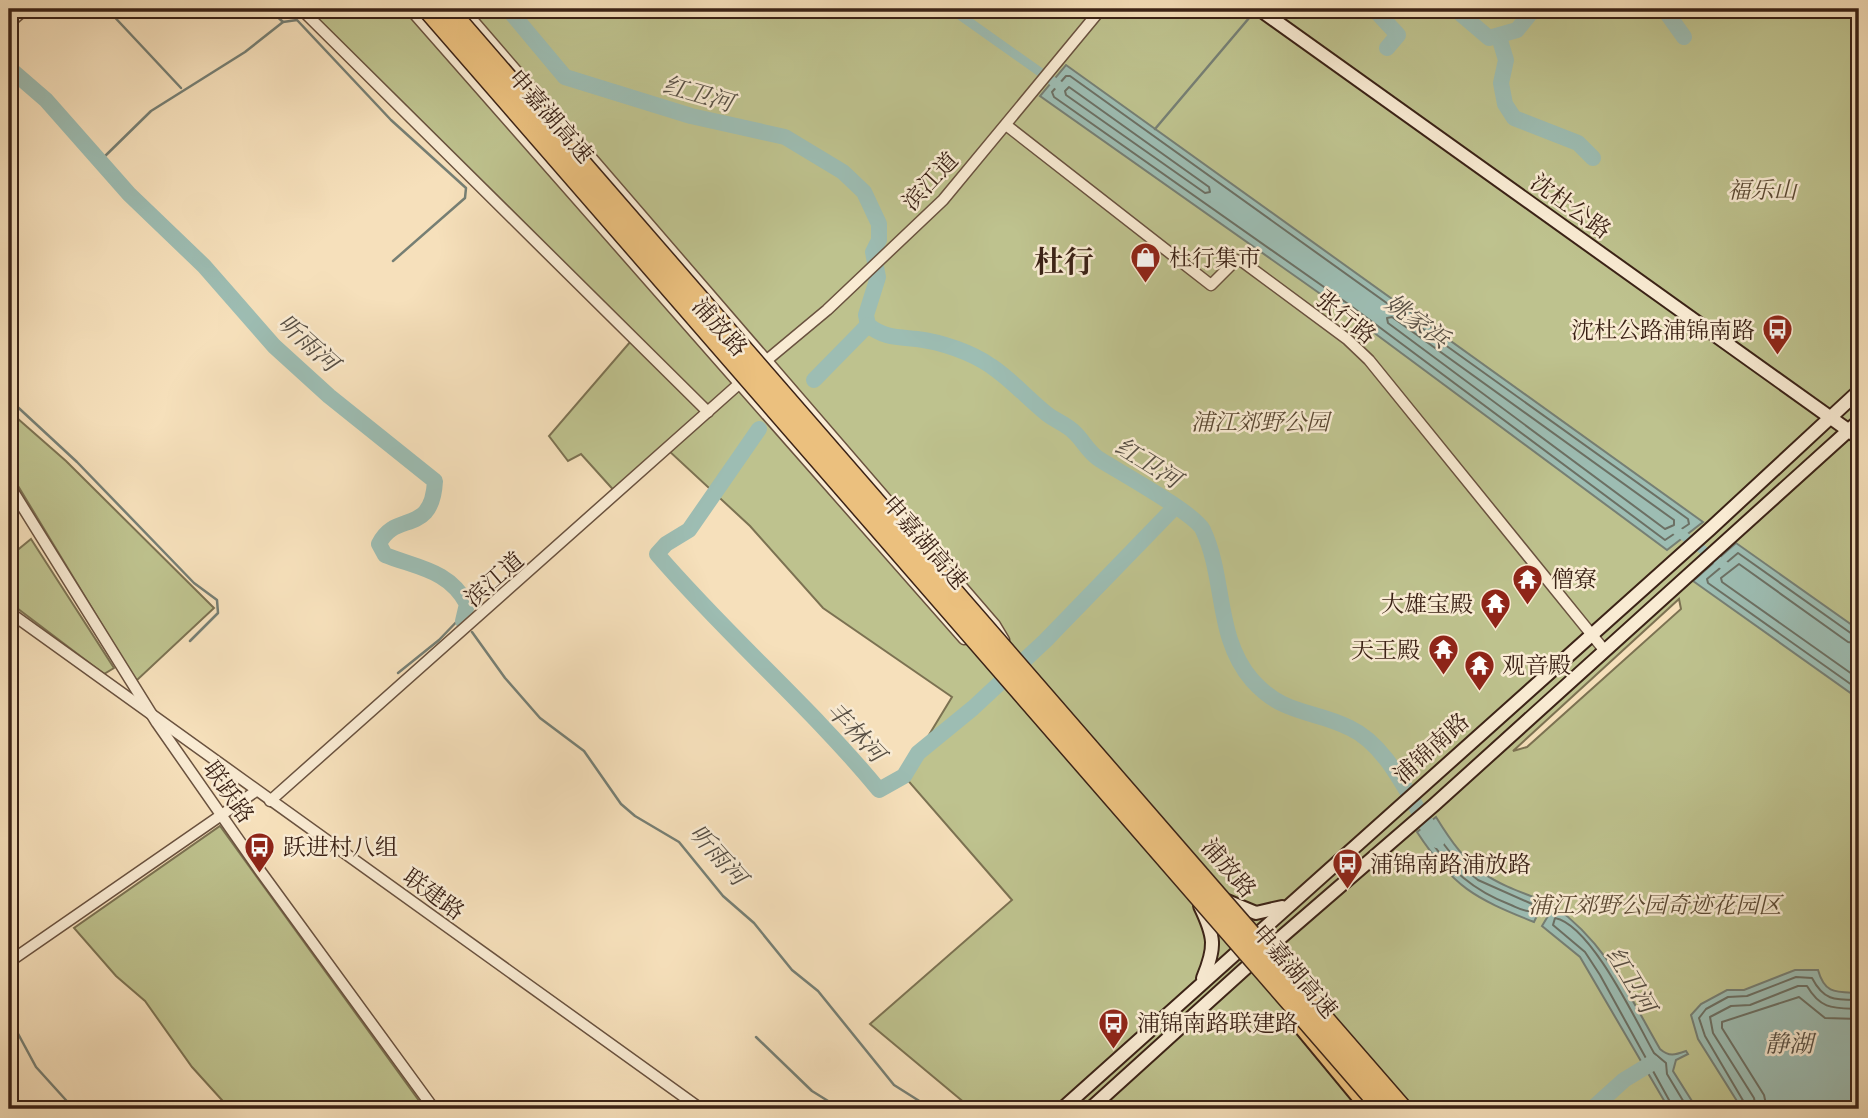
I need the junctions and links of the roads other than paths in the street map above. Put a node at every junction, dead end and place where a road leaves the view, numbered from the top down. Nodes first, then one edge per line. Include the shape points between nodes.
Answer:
1 (25, 9) edge
2 (301, 9) edge
3 (410, 9) edge
4 (425, 9) edge
5 (449, 9) edge
6 (463, 9) edge
7 (1101, 9) edge
8 (1260, 10) edge
9 (9, 23) edge
10 (1006, 125) junction
11 (768, 360) junction
12 (740, 383) junction
13 (1859, 391) edge
14 (708, 412) junction
15 (1831, 417) junction
16 (1856, 430) edge
17 (9, 485) edge
18 (9, 612) edge
19 (1591, 633) junction
20 (1605, 651) junction
21 (1016, 657) junction
22 (1001, 673) junction
23 (152, 714) junction
24 (257, 791) junction
25 (271, 801) junction
26 (222, 815) junction
27 (1227, 901) junction
28 (1289, 904) junction
29 (1200, 906) junction
30 (1256, 933) junction
31 (1269, 948) junction
32 (1237, 950) junction
33 (9, 962) edge
34 (1249, 965) junction
35 (1198, 986) junction
36 (434, 1109) edge
37 (701, 1109) edge
38 (1062, 1109) edge
39 (1090, 1109) edge
40 (1369, 1109) edge
41 (1383, 1109) edge
42 (1403, 1109) edge
43 (1413, 1109) edge

1 - 9 street
2 - 14 street
3 - 12 street, 浦放路
4 - 22 main road, 浦放路, bridge
4 - 41 highway, 申嘉湖高速, bridge
5 - 21 main road, 浦放路, bridge
5 - 42 highway, 申嘉湖高速, bridge
6 - 11 street, 浦放路
7 - 10 street, 滨江道
8 - 15 main road, 沈杜公路
10 - 11 street, 滨江道 via 943,200
10 - 19 street, 张行路 via 1211,285 1229,263 1243,262 1347,339 1369,360
11 - 21 street, 浦放路 via 995,625
12 - 14 street, 滨江道
12 - 22 street, 浦放路 via 937,611
13 - 15 main road, 浦锦南路
14 - 25 street, 滨江道
15 - 16 main road, 沈杜公路
15 - 19 main road, 浦锦南路
16 - 20 main road, 浦锦南路
17 - 23 street, 联跃路
18 - 23 street, 联建路
19 - 20 street, 张行路
19 - 28 main road, 浦锦南路
20 - 31 main road, 浦锦南路
21 - 27 main road, 浦放路, bridge
22 - 29 main road, 浦放路, bridge
23 - 24 street, 联建路
23 - 26 street, 联跃路
24 - 25 street, 联建路
24 - 26 street
25 - 37 street, 联建路
26 - 33 street
26 - 36 street, 联跃路
27 - 28 main road via 1256,913
27 - 30 main road, 浦放路
28 - 30 main road, 浦锦南路
29 - 32 main road, 浦放路
29 - 35 main road via 1214,946
30 - 31 main road, 浦放路
30 - 32 main road, 浦锦南路
31 - 34 main road, 浦锦南路
31 - 43 main road, 浦放路
32 - 34 main road, 浦放路
32 - 35 main road, 浦锦南路
34 - 39 main road, 浦锦南路
34 - 40 main road, 浦放路
35 - 38 main road, 浦锦南路

